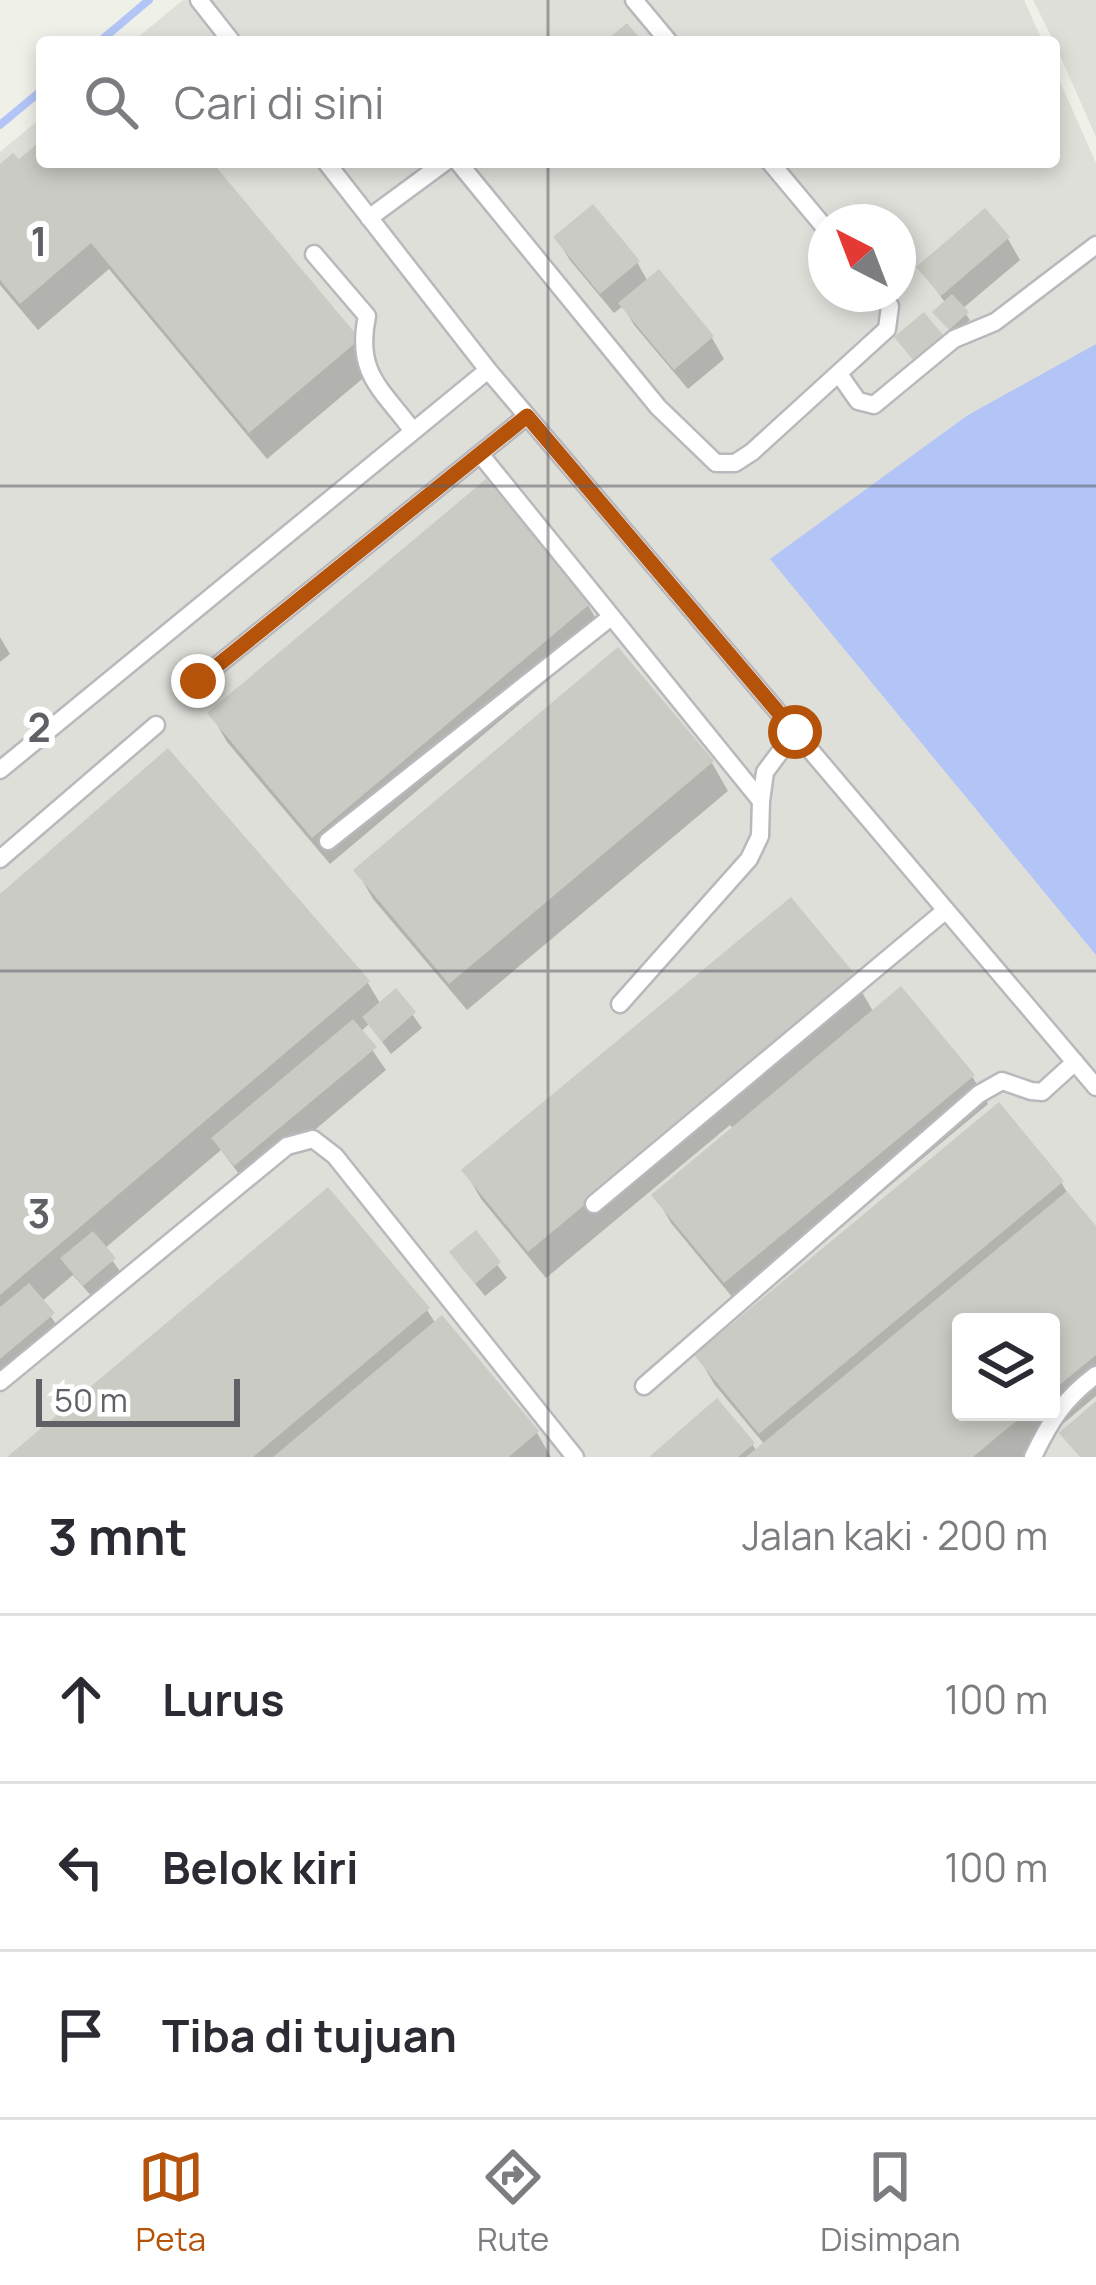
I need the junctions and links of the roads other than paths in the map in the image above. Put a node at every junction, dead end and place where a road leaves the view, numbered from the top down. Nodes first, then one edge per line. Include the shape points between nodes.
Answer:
1 (199, 0) edge
2 (634, 0) edge
3 (227, 36) edge
4 (664, 36) edge
5 (331, 168) edge
6 (437, 168) edge
7 (463, 168) edge
8 (775, 168) edge
9 (808, 207) edge
10 (369, 218) junction
11 (1096, 244) edge
12 (314, 254) dead end
13 (889, 312) edge
14 (488, 370) junction
15 (839, 374) junction
16 (527, 416) junction
17 (413, 431) junction
18 (480, 454) junction
19 (611, 616) junction
20 (198, 681) dead end
21 (156, 725) dead end
22 (795, 732) junction
23 (0, 770) edge
24 (761, 801) junction
25 (328, 841) dead end
26 (0, 859) edge
27 (946, 910) junction
28 (620, 1004) dead end
29 (1076, 1062) junction
30 (1096, 1087) edge
31 (594, 1204) dead end
32 (1096, 1375) edge
33 (0, 1382) edge
34 (644, 1386) dead end
35 (569, 1455) edge
36 (1033, 1457) edge

1 - 3 lane
2 - 4 lane
5 - 10 lane
6 - 10 lane
7 - 15 lane via 658,407 716,463 752,452
8 - 9 lane
10 - 14 lane
11 - 15 lane via 995,322 954,339 874,405 858,401
12 - 17 lane via 367,316 367,370
13 - 15 lane via 887,329
14 - 16 lane
14 - 17 lane
16 - 18 lane
16 - 22 lane
17 - 23 lane
18 - 19 lane
18 - 20 lane
19 - 24 lane
19 - 25 lane
21 - 26 lane
22 - 24 lane via 766,772
22 - 27 lane
24 - 28 lane via 760,836 749,859
27 - 29 lane
27 - 31 lane
29 - 30 lane
29 - 34 lane via 1042,1092 1002,1081 979,1094
32 - 36 lane via 1072,1393
33 - 35 lane via 287,1146 314,1139

